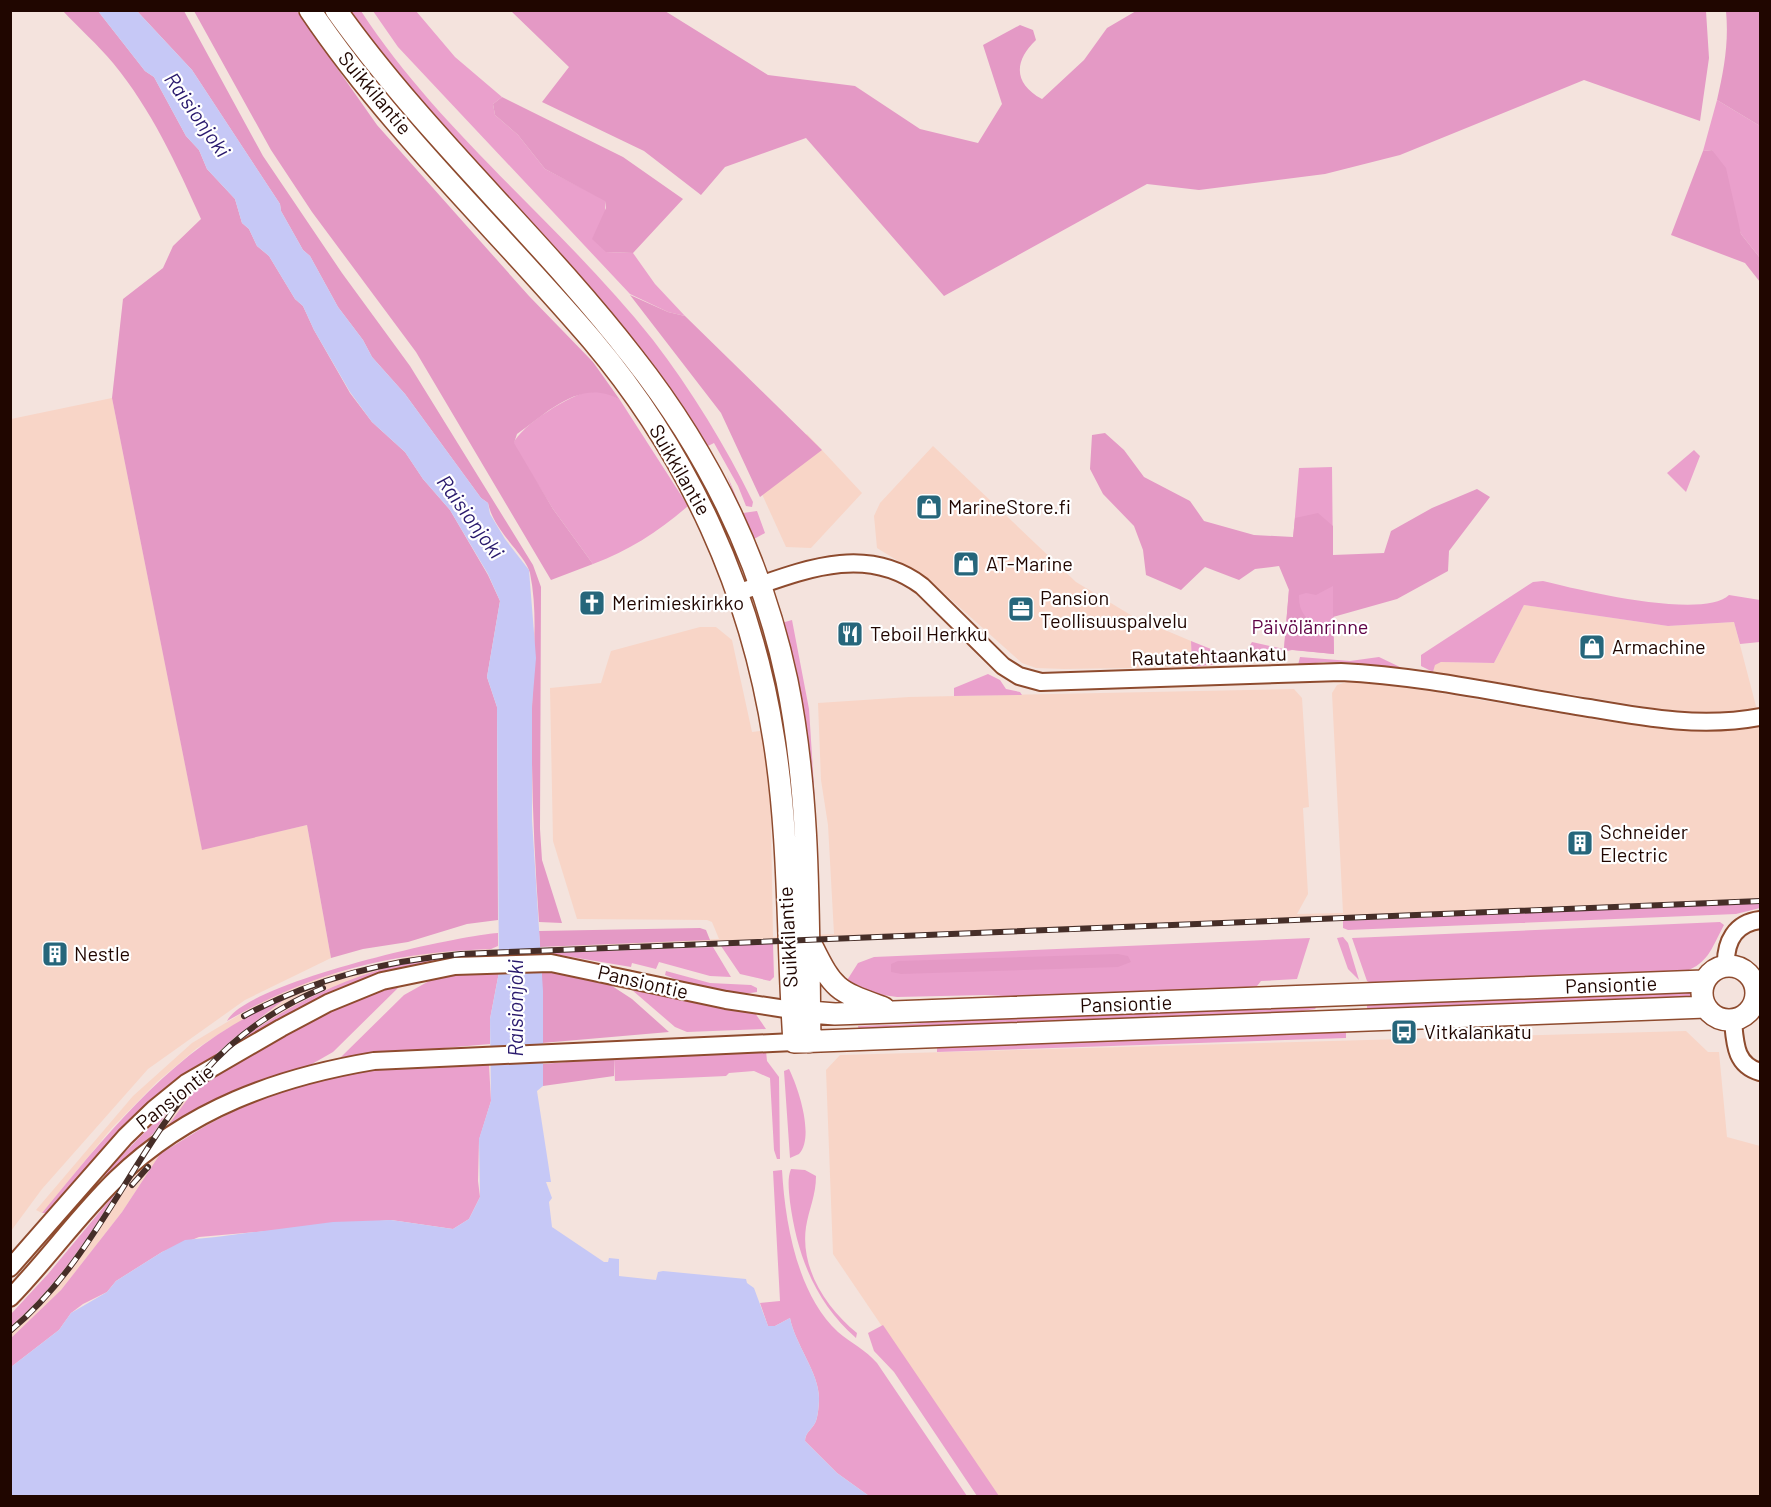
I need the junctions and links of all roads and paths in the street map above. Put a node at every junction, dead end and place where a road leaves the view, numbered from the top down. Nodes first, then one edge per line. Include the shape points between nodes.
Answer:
1 (310, 10) edge
2 (336, 10) edge
3 (760, 585) junction
4 (737, 593) junction
5 (1761, 717) edge
6 (1761, 920) edge
7 (810, 942) junction
8 (1726, 966) junction
9 (1756, 978) edge
10 (1704, 981) junction
11 (1758, 1002) edge
12 (1706, 1007) junction
13 (801, 1011) junction
14 (893, 1012) junction
15 (1733, 1021) junction
16 (802, 1042) junction
17 (1761, 1072) edge
18 (10, 1268) edge
19 (10, 1299) edge

1 - 4 main road, Suikkilantie via 352,70 586,333 634,394 703,507
2 - 3 main road, Suikkilantie via 376,64 578,292 657,388 718,488 746,545
3 - 4 street, Rautatehtaankatu
3 - 5 street, Rautatehtaankatu via 836,564 861,562 884,566 922,586 1011,672 1041,682 1341,672 1391,676 1657,719 1727,722
3 - 7 main road, Suikkilantie via 777,641 794,722 804,810
4 - 13 main road, Suikkilantie via 774,739
6 - 8 street via 1744,925 1734,934 1726,949
7 - 13 main road, Suikkilantie
7 - 14 main road via 835,985 847,994
8 - 9 main road via 1742,969
8 - 10 main road via 1714,970
9 - 11 main road
10 - 12 main road
10 - 14 main road, Pansiontie
11 - 15 main road
12 - 15 main road via 1720,1019
12 - 16 main road, Pansiontie
13 - 14 main road, Pansiontie
13 - 16 main road, Suikkilantie
13 - 18 street, Pansiontie via 726,1000 551,963 422,971 364,987 195,1077 154,1109
15 - 17 street via 1739,1056 1751,1069
16 - 19 street, Pansiontie via 374,1061 283,1080 203,1116 152,1149 116,1179

